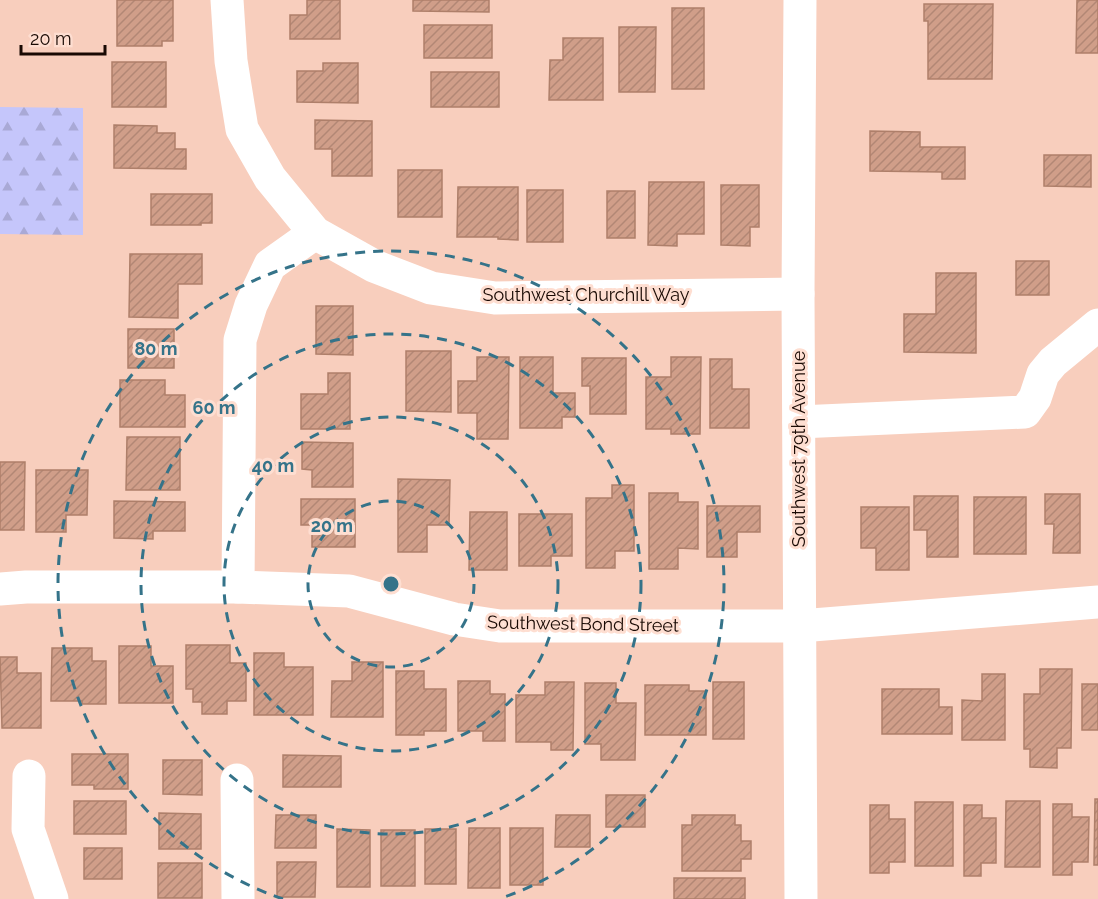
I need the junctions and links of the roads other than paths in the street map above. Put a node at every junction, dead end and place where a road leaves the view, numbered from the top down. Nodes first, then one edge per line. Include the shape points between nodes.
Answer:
1 (228, 0) edge
2 (800, 0) edge
3 (315, 233) junction
4 (798, 294) junction
5 (1098, 325) edge
6 (799, 422) junction
7 (238, 587) junction
8 (0, 590) edge
9 (1098, 602) edge
10 (800, 626) junction
11 (29, 776) dead end
12 (237, 780) dead end
13 (52, 899) edge
14 (238, 899) edge
15 (801, 899) edge

1 - 3 street via 231,61 242,129 270,178
2 - 4 street, Southwest 79th Avenue
3 - 4 street, Southwest Churchill Way via 374,266 431,288 495,298
3 - 7 street via 270,265 240,340
4 - 6 street, Southwest 79th Avenue
5 - 6 street via 1053,362 1025,412
6 - 10 street, Southwest 79th Avenue
7 - 8 street, Southwest Bond Street
7 - 10 street, Southwest Bond Street via 349,591 454,620 500,626
9 - 10 street, Southwest Bond Street
10 - 15 street, Southwest 79th Avenue
11 - 13 street via 28,829
12 - 14 street

